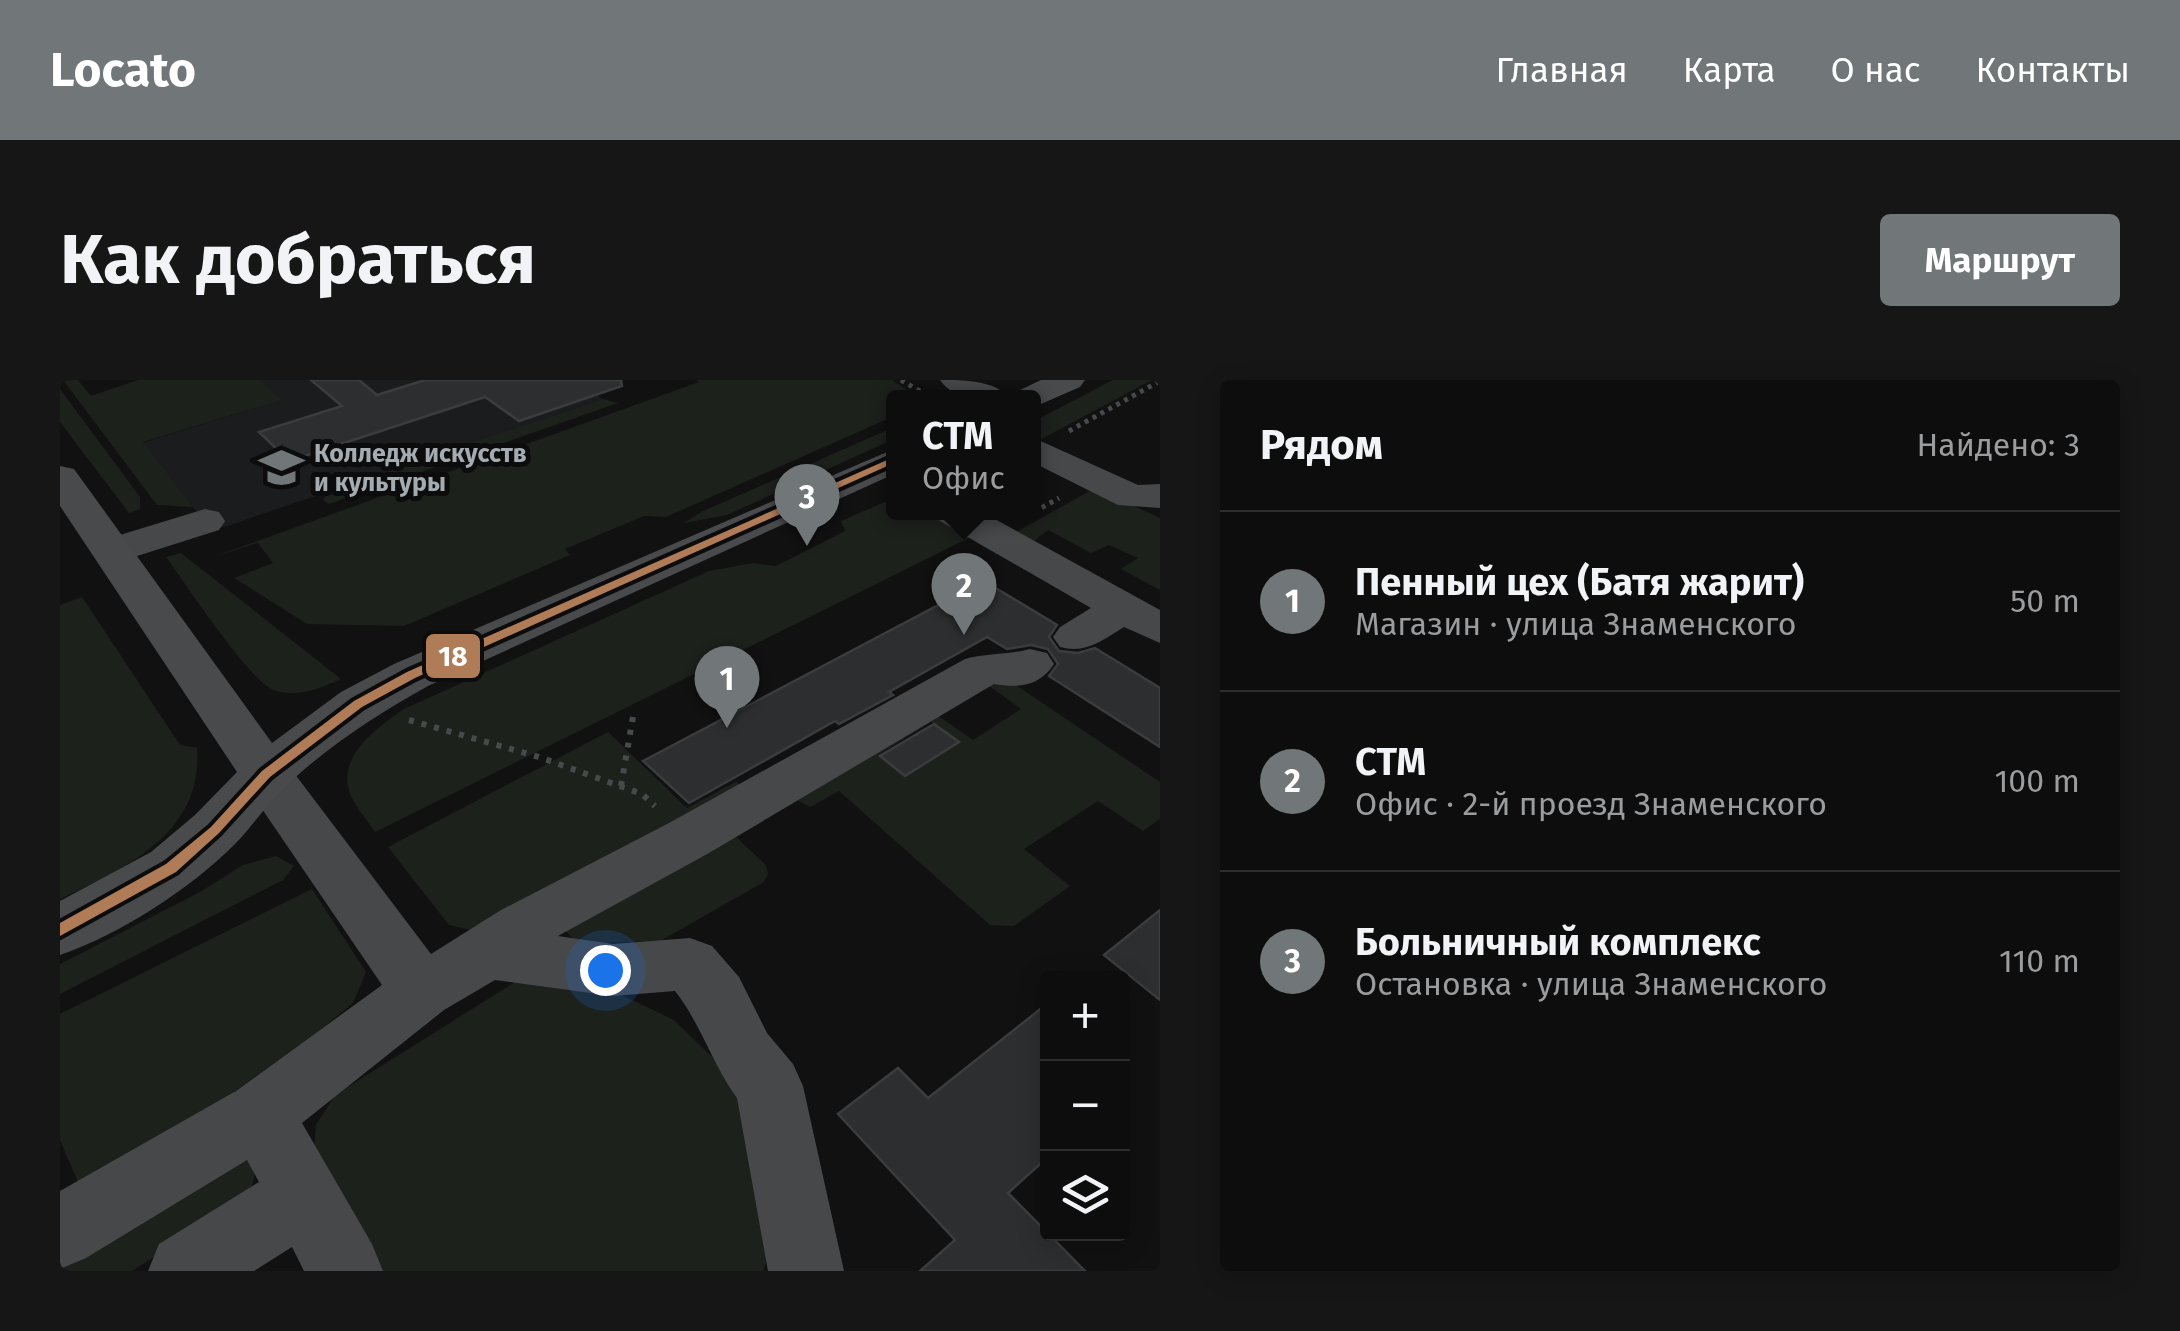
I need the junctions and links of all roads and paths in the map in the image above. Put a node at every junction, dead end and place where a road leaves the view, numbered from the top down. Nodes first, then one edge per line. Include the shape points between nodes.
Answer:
1 (1068, 380) edge
2 (1160, 381) edge
3 (1041, 393) edge
4 (1045, 443) edge
5 (886, 470) edge
6 (60, 477) edge
7 (1151, 501) edge
8 (966, 520) edge
9 (204, 521) dead end
10 (112, 551) junction
11 (1142, 618) edge
12 (634, 711) dead end
13 (396, 714) dead end
14 (266, 774) junction
15 (621, 786) junction
16 (689, 838) junction
17 (60, 930) edge
18 (488, 953) junction
19 (422, 991) junction
20 (260, 1114) junction
21 (304, 1196) junction
22 (60, 1232) edge
23 (186, 1271) edge
24 (345, 1271) edge
25 (806, 1271) edge

1 - 3 main road
2 - 4 path
4 - 7 street via 1081,471
5 - 14 main road via 412,675 358,704
6 - 10 main road
8 - 11 street
9 - 10 street
10 - 14 main road
11 - 16 street via 1053,650 1014,673 982,670
12 - 15 path
13 - 15 path
14 - 17 main road via 171,868
14 - 19 street
15 - 16 path via 642,794
16 - 18 street via 522,926
18 - 19 street
18 - 25 street via 613,970 690,964 717,996 744,1054 769,1086
19 - 20 street
20 - 21 street
20 - 22 street
21 - 23 street
21 - 24 street

